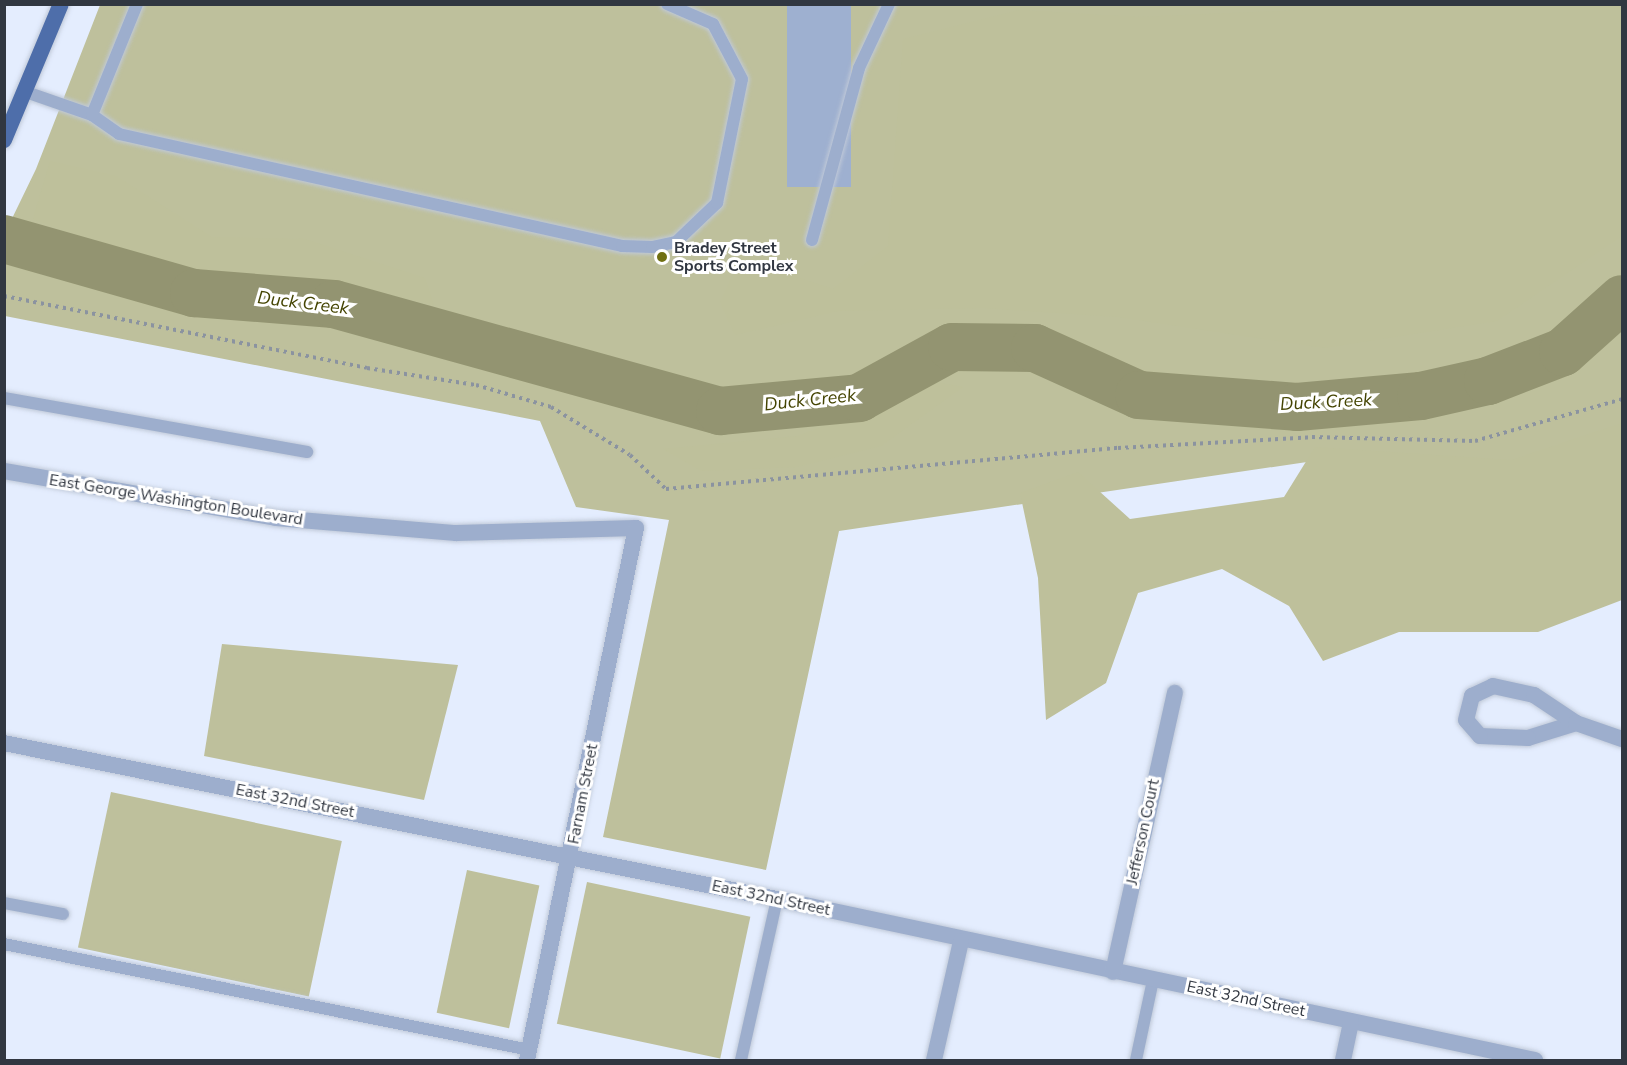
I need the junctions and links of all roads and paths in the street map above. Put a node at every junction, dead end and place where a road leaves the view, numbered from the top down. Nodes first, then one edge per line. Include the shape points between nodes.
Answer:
1 (61, 4) edge
2 (137, 4) edge
3 (668, 4) edge
4 (889, 4) edge
5 (26, 92) junction
6 (11, 107) edge
7 (92, 115) junction
8 (4, 140) edge
9 (812, 240) dead end
10 (4, 296) edge
11 (4, 398) edge
12 (1623, 399) edge
13 (307, 452) dead end
14 (4, 471) edge
15 (636, 528) joint
16 (1175, 693) dead end
17 (1576, 723) junction
18 (1623, 739) edge
19 (4, 743) edge
20 (571, 857) junction
21 (777, 899) junction
22 (4, 903) edge
23 (63, 914) dead end
24 (961, 941) junction
25 (4, 944) edge
26 (1113, 972) junction
27 (1153, 980) junction
28 (1351, 1022) junction
29 (528, 1055) edge
30 (741, 1060) edge
31 (934, 1060) edge
32 (1136, 1060) edge
33 (1343, 1060) edge
34 (1535, 1060) edge

1 - 5 highway
2 - 7 lane
3 - 7 lane via 713,24 742,79 717,202 676,242 668,244 622,246 119,134
4 - 9 lane via 859,68
5 - 6 highway
5 - 7 lane
6 - 8 highway
10 - 12 path via 367,368 476,385 551,407 630,455 666,489 1195,443 1312,437 1475,441
11 - 13 lane
14 - 15 street, East George Washington Boulevard via 276,518 456,533
15 - 20 street, Farnam Street
16 - 26 street, Jefferson Court
17 - 17 street via 1534,695 1493,686 1472,696 1466,720 1479,736 1528,738
17 - 18 street
19 - 20 street, East 32nd Street
20 - 21 street, East 32nd Street
20 - 29 street, Farnam Street
21 - 24 street, East 32nd Street
21 - 30 lane
22 - 23 lane
24 - 26 street, East 32nd Street
24 - 31 street
25 - 29 lane
26 - 27 street, East 32nd Street
27 - 28 street, East 32nd Street
27 - 32 lane
28 - 33 street
28 - 34 street, East 32nd Street

